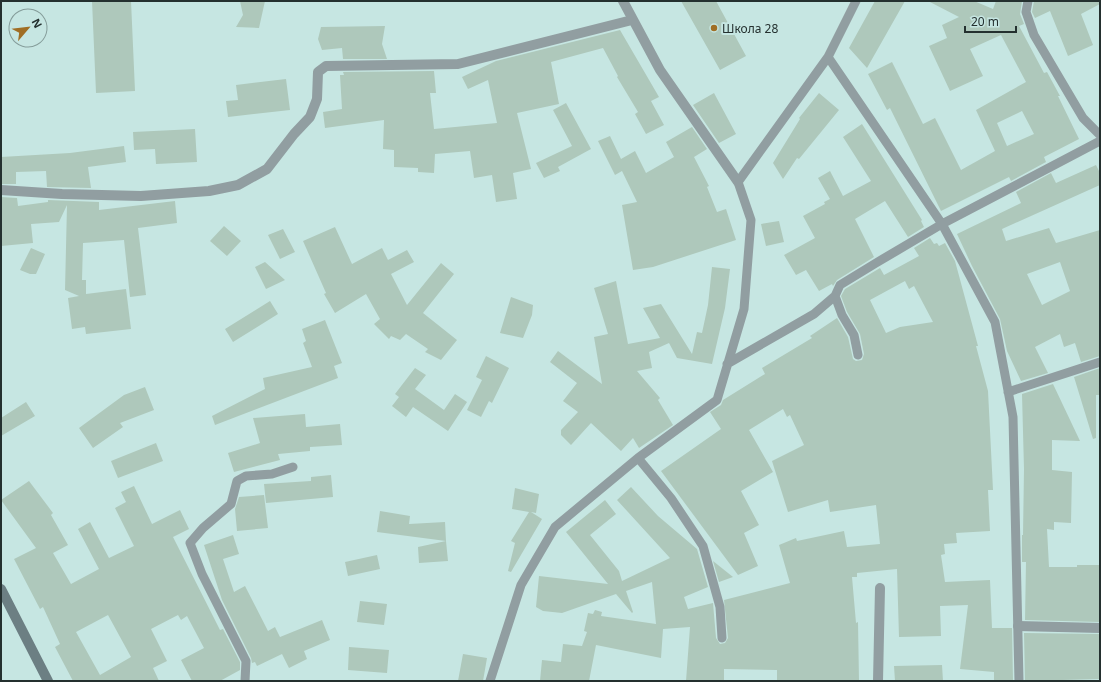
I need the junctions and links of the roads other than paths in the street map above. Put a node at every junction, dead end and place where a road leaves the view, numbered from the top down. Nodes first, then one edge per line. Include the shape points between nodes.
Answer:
1 (623, 1) edge
2 (856, 1) edge
3 (1028, 1) edge
4 (632, 20) junction
5 (828, 57) junction
6 (1100, 134) edge
7 (1100, 141) edge
8 (738, 182) junction
9 (1, 190) edge
10 (942, 224) junction
11 (835, 296) junction
12 (858, 355) dead end
13 (1100, 362) edge
14 (727, 364) junction
15 (1008, 392) junction
16 (638, 458) junction
17 (293, 467) dead end
18 (880, 588) dead end
19 (1, 589) edge
20 (1018, 626) junction
21 (1100, 628) edge
22 (722, 638) dead end
23 (48, 681) edge
24 (245, 681) edge
25 (490, 681) edge
26 (878, 681) edge
27 (1019, 681) edge

1 - 4 street
2 - 5 lane
3 - 6 lane via 1026,12 1034,35 1083,118
4 - 8 street via 660,70
4 - 9 street via 458,64 326,66 318,72 317,99 310,117 267,169 238,185 209,191 141,196
5 - 8 lane
5 - 10 lane
7 - 10 lane
8 - 14 lane via 750,220 744,310
10 - 11 lane via 840,285
10 - 15 lane via 995,322
11 - 12 lane via 842,315 854,335
11 - 14 lane via 814,314
13 - 15 lane
14 - 16 lane via 716,400
15 - 20 lane via 1013,417
16 - 22 lane via 671,498 703,546 720,607
16 - 25 lane via 556,527 521,585
17 - 24 lane via 272,474 246,476 237,481 231,504 190,543 202,574 246,661
18 - 26 street
19 - 23 main road
20 - 21 street
20 - 27 lane

